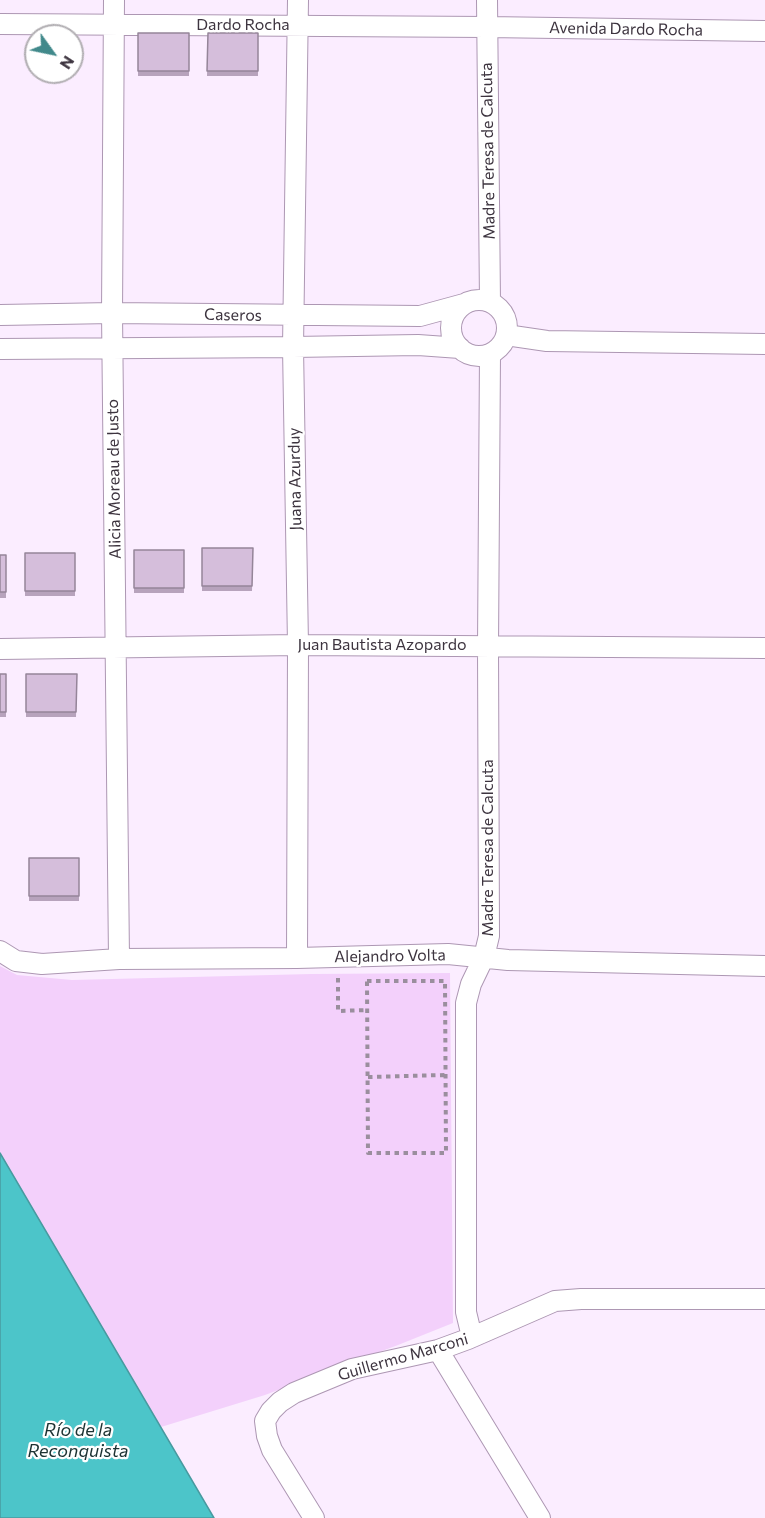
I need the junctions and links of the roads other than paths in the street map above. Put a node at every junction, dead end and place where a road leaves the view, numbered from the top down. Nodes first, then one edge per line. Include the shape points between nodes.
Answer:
1 (114, 0) edge
2 (298, 0) edge
3 (487, 0) edge
4 (0, 24) edge
5 (114, 25) junction
6 (298, 25) junction
7 (487, 27) junction
8 (765, 31) edge
9 (490, 302) junction
10 (464, 304) junction
11 (112, 313) junction
12 (0, 315) edge
13 (294, 316) junction
14 (506, 335) junction
15 (765, 344) edge
16 (293, 347) junction
17 (460, 348) junction
18 (0, 349) edge
19 (112, 349) junction
20 (490, 354) junction
21 (298, 645) junction
22 (488, 645) junction
23 (116, 647) junction
24 (765, 648) edge
25 (0, 649) edge
26 (8, 956) edge
27 (484, 957) junction
28 (297, 958) junction
29 (119, 959) junction
30 (765, 966) edge
31 (765, 1299) edge
32 (472, 1337) junction
33 (438, 1350) junction
34 (314, 1518) edge
35 (540, 1518) edge

1 - 5 street, Alicia Moreau de Justo
2 - 6 street, Juana Azurduy
3 - 7 street, Madre Teresa de Calcuta
4 - 5 street, Dardo Rocha
5 - 6 street, Dardo Rocha
5 - 11 street, Alicia Moreau de Justo
6 - 7 street, Dardo Rocha
6 - 13 street, Juana Azurduy
7 - 8 street, Avenida Dardo Rocha
7 - 9 street, Madre Teresa de Calcuta
9 - 10 street
9 - 14 street via 504,316
10 - 13 street, Caseros via 420,316
10 - 17 street via 451,325
11 - 12 street, Caseros
11 - 13 street, Caseros
11 - 19 street, Alicia Moreau de Justo
13 - 16 street, Juana Azurduy
14 - 15 street via 547,341
14 - 20 street
16 - 17 street, Caseros
16 - 19 street, Caseros
16 - 21 street, Juana Azurduy
17 - 20 street via 469,354
18 - 19 street, Caseros
19 - 23 street, Alicia Moreau de Justo
20 - 22 street, Madre Teresa de Calcuta
21 - 22 street, Juan Bautista Azopardo
21 - 23 street, Juan Bautista Azopardo
21 - 28 street, Juana Azurduy
22 - 24 street, Juan Bautista Azopardo
22 - 27 street, Madre Teresa de Calcuta via 490,921
23 - 25 street, Juan Bautista Azopardo
23 - 29 street, Alicia Moreau de Justo
26 - 29 street, Alejandro Volta via 42,964
27 - 28 street, Alejandro Volta via 448,954
27 - 30 street, Alejandro Volta
27 - 32 street, Madre Teresa de Calcuta via 466,1003 466,1312
28 - 29 street, Alejandro Volta
31 - 32 street, Guillermo Marconi via 555,1301
32 - 33 street, Guillermo Marconi
33 - 34 street, Guillermo Marconi via 352,1369 294,1393 271,1411 265,1421 272,1450
33 - 35 street

